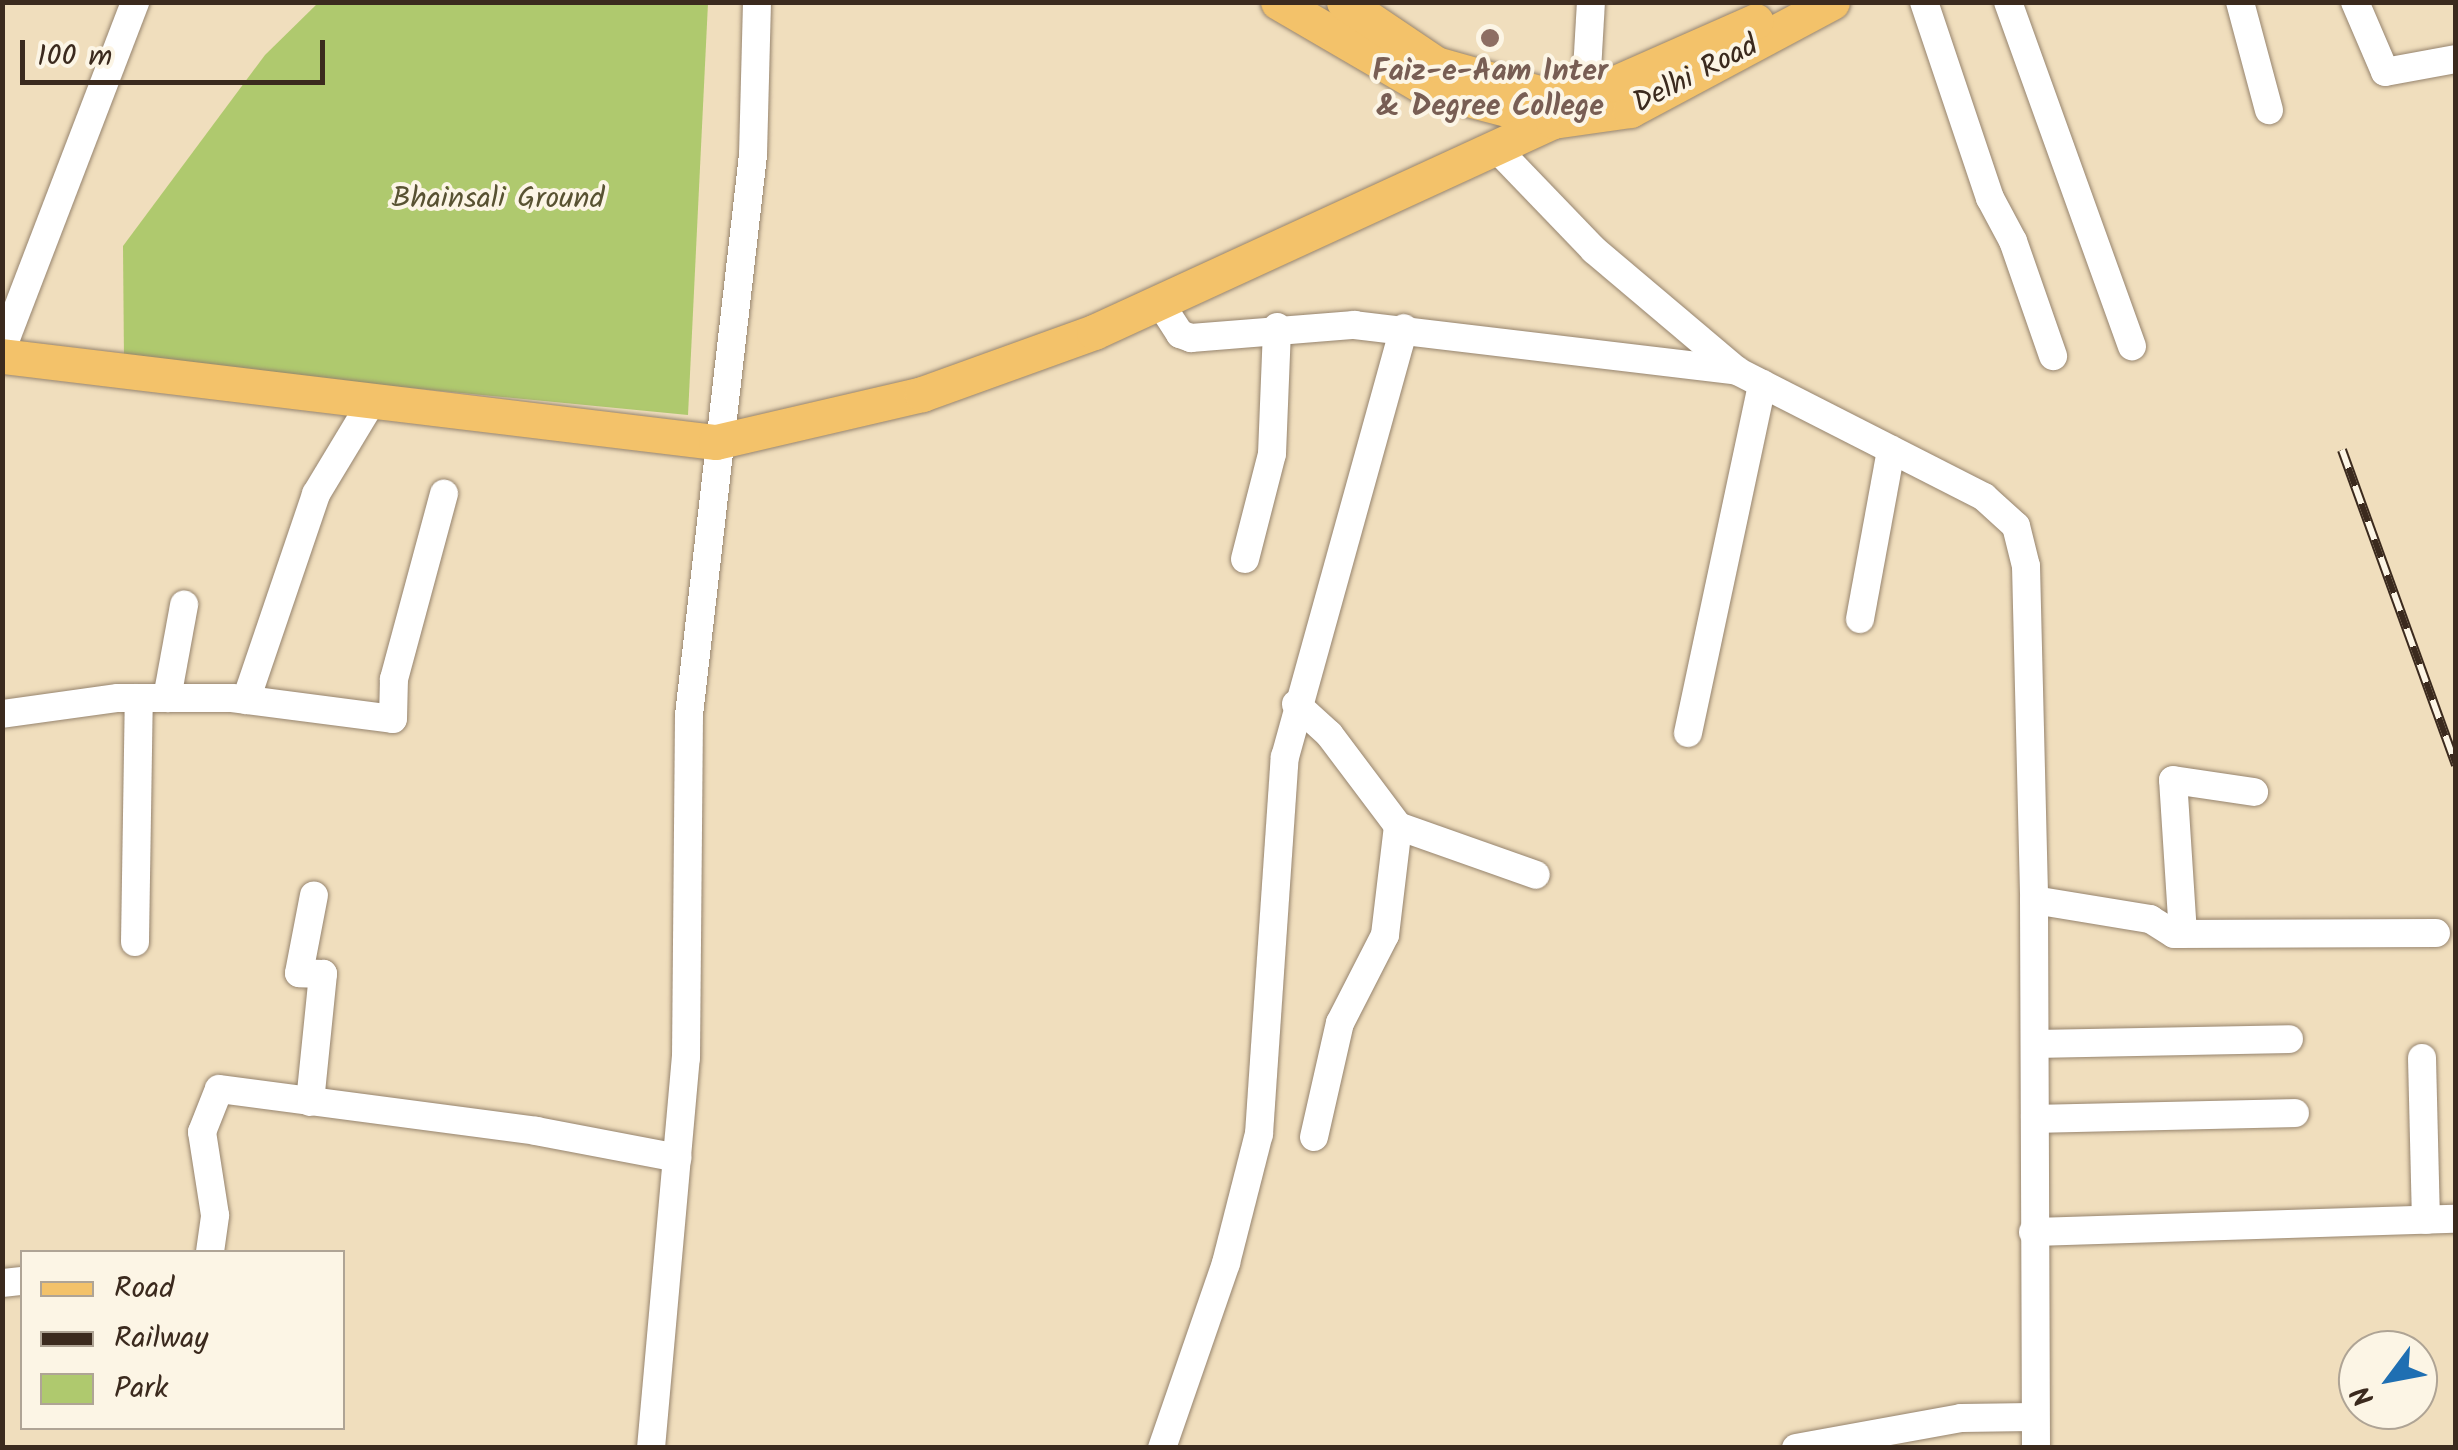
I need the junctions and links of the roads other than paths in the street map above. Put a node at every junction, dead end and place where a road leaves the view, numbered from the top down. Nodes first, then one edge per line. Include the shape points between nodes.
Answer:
1 (135, 2) edge
2 (757, 2) edge
3 (1278, 2) edge
4 (1344, 2) edge
5 (1591, 2) edge
6 (1791, 2) edge
7 (1832, 2) edge
8 (1924, 2) edge
9 (2008, 2) edge
10 (2240, 2) edge
11 (2354, 2) edge
12 (2456, 59) edge
13 (1586, 88) junction
14 (1548, 107) junction
15 (2269, 110) dead end
16 (1495, 147) junction
17 (1160, 302) junction
18 (1277, 327) junction
19 (1404, 328) junction
20 (2132, 346) dead end
21 (2, 352) edge
22 (2053, 356) dead end
23 (1750, 378) junction
24 (372, 400) junction
25 (716, 442) junction
26 (1891, 450) junction
27 (444, 494) dead end
28 (1245, 559) dead end
29 (184, 605) dead end
30 (1860, 619) dead end
31 (153, 698) junction
32 (246, 700) junction
33 (1296, 704) junction
34 (2, 714) edge
35 (1688, 732) dead end
36 (2254, 792) dead end
37 (1398, 826) junction
38 (1536, 874) dead end
39 (314, 895) dead end
40 (2034, 900) junction
41 (2436, 933) dead end
42 (2183, 934) junction
43 (135, 942) dead end
44 (2289, 1039) dead end
45 (2036, 1044) junction
46 (2422, 1058) dead end
47 (310, 1102) junction
48 (2295, 1113) dead end
49 (2035, 1120) junction
50 (1314, 1137) dead end
51 (677, 1158) junction
52 (2456, 1219) edge
53 (2426, 1220) junction
54 (2033, 1232) junction
55 (210, 1250) edge
56 (2032, 1417) junction
57 (651, 1448) edge
58 (1162, 1448) edge
59 (1796, 1448) edge
60 (2036, 1448) edge

1 - 21 street
2 - 25 street via 753,156
3 - 14 main road, Delhi Road via 1426,88
4 - 14 main road via 1436,64
5 - 13 street
6 - 13 main road via 1650,70
7 - 14 main road, Delhi Road via 1630,110
8 - 22 street via 1990,198 2013,241
9 - 20 street
10 - 15 street
11 - 12 street via 2385,72
13 - 14 main road
14 - 16 main road
16 - 17 main road
16 - 23 street via 1594,250
17 - 18 street via 1180,334 1191,338
17 - 25 main road via 922,394
18 - 19 street
18 - 28 street via 1272,454
19 - 23 street
19 - 33 street
21 - 24 main road
23 - 26 street
23 - 35 street
24 - 25 main road
24 - 32 street via 316,494
25 - 51 street via 689,715 686,1058
26 - 30 street
26 - 40 street via 1984,497 2016,526 2026,566
27 - 32 street via 394,679 393,719
29 - 31 street
31 - 32 street
31 - 34 street
31 - 43 street
33 - 37 street via 1328,734
33 - 58 street via 1284,757 1260,1134 1226,1263
36 - 42 street via 2173,780
37 - 38 street
37 - 50 street via 1385,935 1340,1024
39 - 47 street via 300,973 323,974
40 - 42 street via 2150,919
40 - 45 street
41 - 42 street
44 - 45 street
45 - 49 street
46 - 53 street
47 - 51 street via 556,1134
47 - 55 street via 219,1089 202,1132 215,1216
48 - 49 street
49 - 54 street
51 - 57 street
52 - 53 street
53 - 54 street
54 - 56 street
56 - 59 street via 1962,1418
56 - 60 street

